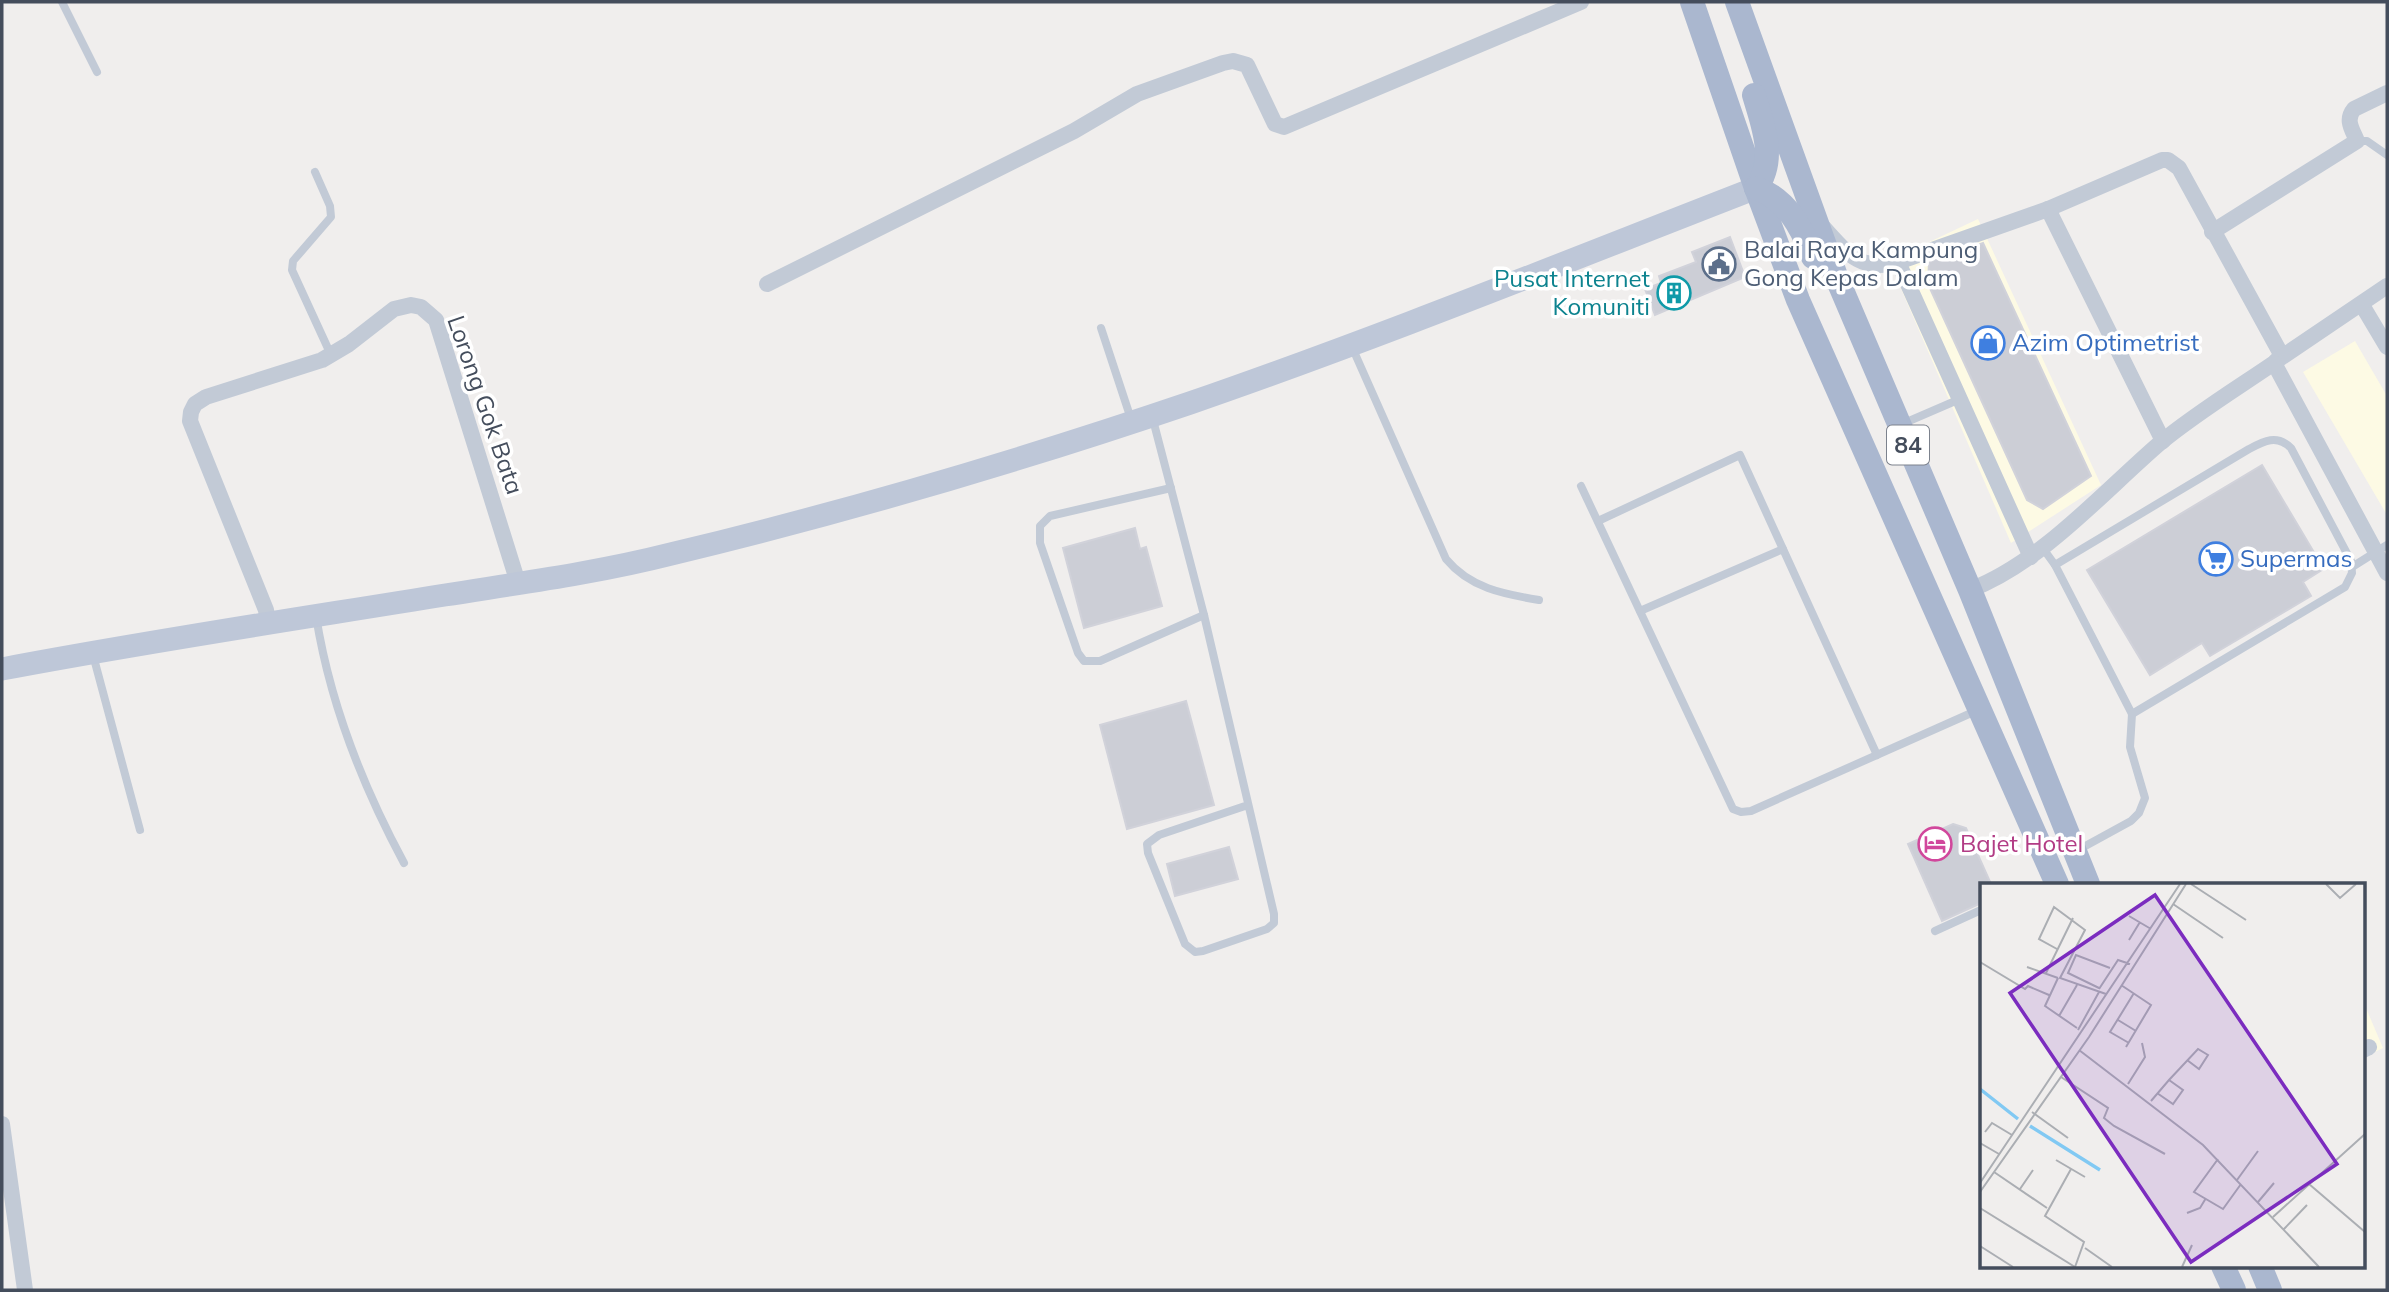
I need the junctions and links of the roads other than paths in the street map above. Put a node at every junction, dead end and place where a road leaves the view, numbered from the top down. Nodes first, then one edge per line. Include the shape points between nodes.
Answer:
1 (62, 2) edge
2 (1581, 2) edge
3 (1692, 2) edge
4 (1730, 2) edge
5 (1737, 2) edge
6 (97, 72) dead end
7 (2387, 93) edge
8 (2357, 141) junction
9 (2387, 155) edge
10 (315, 172) dead end
11 (1756, 188) junction
12 (2048, 209) junction
13 (1812, 215) junction
14 (2212, 232) junction
15 (1898, 262) junction
16 (767, 284) dead end
17 (2387, 286) edge
18 (2362, 304) junction
19 (1101, 328) dead end
20 (1351, 345) junction
21 (2387, 347) edge
22 (331, 355) junction
23 (2278, 360) junction
24 (1874, 364) junction
25 (1960, 399) junction
26 (1142, 419) junction
27 (1899, 425) junction
28 (2163, 441) junction
29 (1581, 486) dead end
30 (1171, 488) junction
31 (1598, 521) junction
32 (2382, 548) edge
33 (1783, 549) junction
34 (2037, 552) junction
35 (2055, 565) junction
36 (2352, 567) junction
37 (2387, 573) edge
38 (518, 583) junction
39 (1970, 590) junction
40 (1539, 600) dead end
41 (1640, 611) junction
42 (1204, 615) junction
43 (316, 616) junction
44 (268, 624) junction
45 (92, 652) junction
46 (2, 669) edge
47 (1979, 709) junction
48 (2133, 714) junction
49 (1877, 755) junction
50 (1248, 805) junction
51 (140, 830) dead end
52 (2073, 853) junction
53 (404, 863) dead end
54 (2053, 881) edge
55 (2088, 883) edge
56 (1980, 910) edge
57 (1935, 931) dead end
58 (2, 1124) edge
59 (2224, 1268) edge
60 (2261, 1268) edge
61 (25, 1290) edge
62 (2234, 1290) edge
63 (2270, 1290) edge

1 - 6 lane
2 - 16 street via 1280,127 1247,65 1223,64 1137,94 1074,131
3 - 11 main road, 84
4 - 11 main road via 1732,27 1768,147 1767,163
5 - 13 main road, 84
7 - 8 street via 2350,113
8 - 9 lane via 2367,141
8 - 14 street
10 - 22 lane via 331,217 292,266
11 - 20 main road
11 - 24 main road via 1786,207 1805,237 1848,338
11 - 47 main road, 84 via 1798,300
12 - 14 street via 2168,160 2179,168
12 - 15 street
12 - 28 street
13 - 15 street via 1849,256 1872,265
13 - 24 main road, 84
14 - 23 street
15 - 25 street
17 - 18 street
18 - 21 street
18 - 23 street
19 - 26 lane
20 - 26 main road
20 - 40 lane via 1446,559 1479,586
22 - 38 street, Lorong Gok Bata via 394,309 411,305 433,315
22 - 44 street, Lorong Gok Bata via 217,392 191,411 190,421
23 - 28 street
23 - 32 street
24 - 27 main road, 84
25 - 27 lane
25 - 34 street
26 - 30 lane
26 - 38 main road via 775,528 658,558
27 - 39 main road, 84
28 - 34 street
29 - 31 lane
30 - 42 lane
30 - 42 lane via 1050,516 1040,526 1040,543 1084,661 1100,661
31 - 33 lane via 1740,455
31 - 41 lane
32 - 36 lane
32 - 37 street
33 - 41 lane
33 - 49 lane
34 - 35 lane
34 - 39 street
35 - 36 lane via 2249,449 2275,439 2291,448
35 - 48 lane
36 - 48 lane via 2350,581 2337,593
38 - 43 main road
39 - 52 main road, 84
41 - 49 lane via 1733,809 1751,811
42 - 50 lane
43 - 44 main road
43 - 53 lane via 353,756
44 - 45 main road
45 - 46 main road
45 - 51 lane
47 - 49 lane
47 - 54 main road, 84
48 - 52 lane via 2130,747 2145,798 2143,806 2130,821
50 - 50 lane via 1273,923 1267,929 1195,952 1185,944 1147,844 1159,835
52 - 55 main road, 84
56 - 57 lane
58 - 61 street
59 - 62 main road
60 - 63 main road

